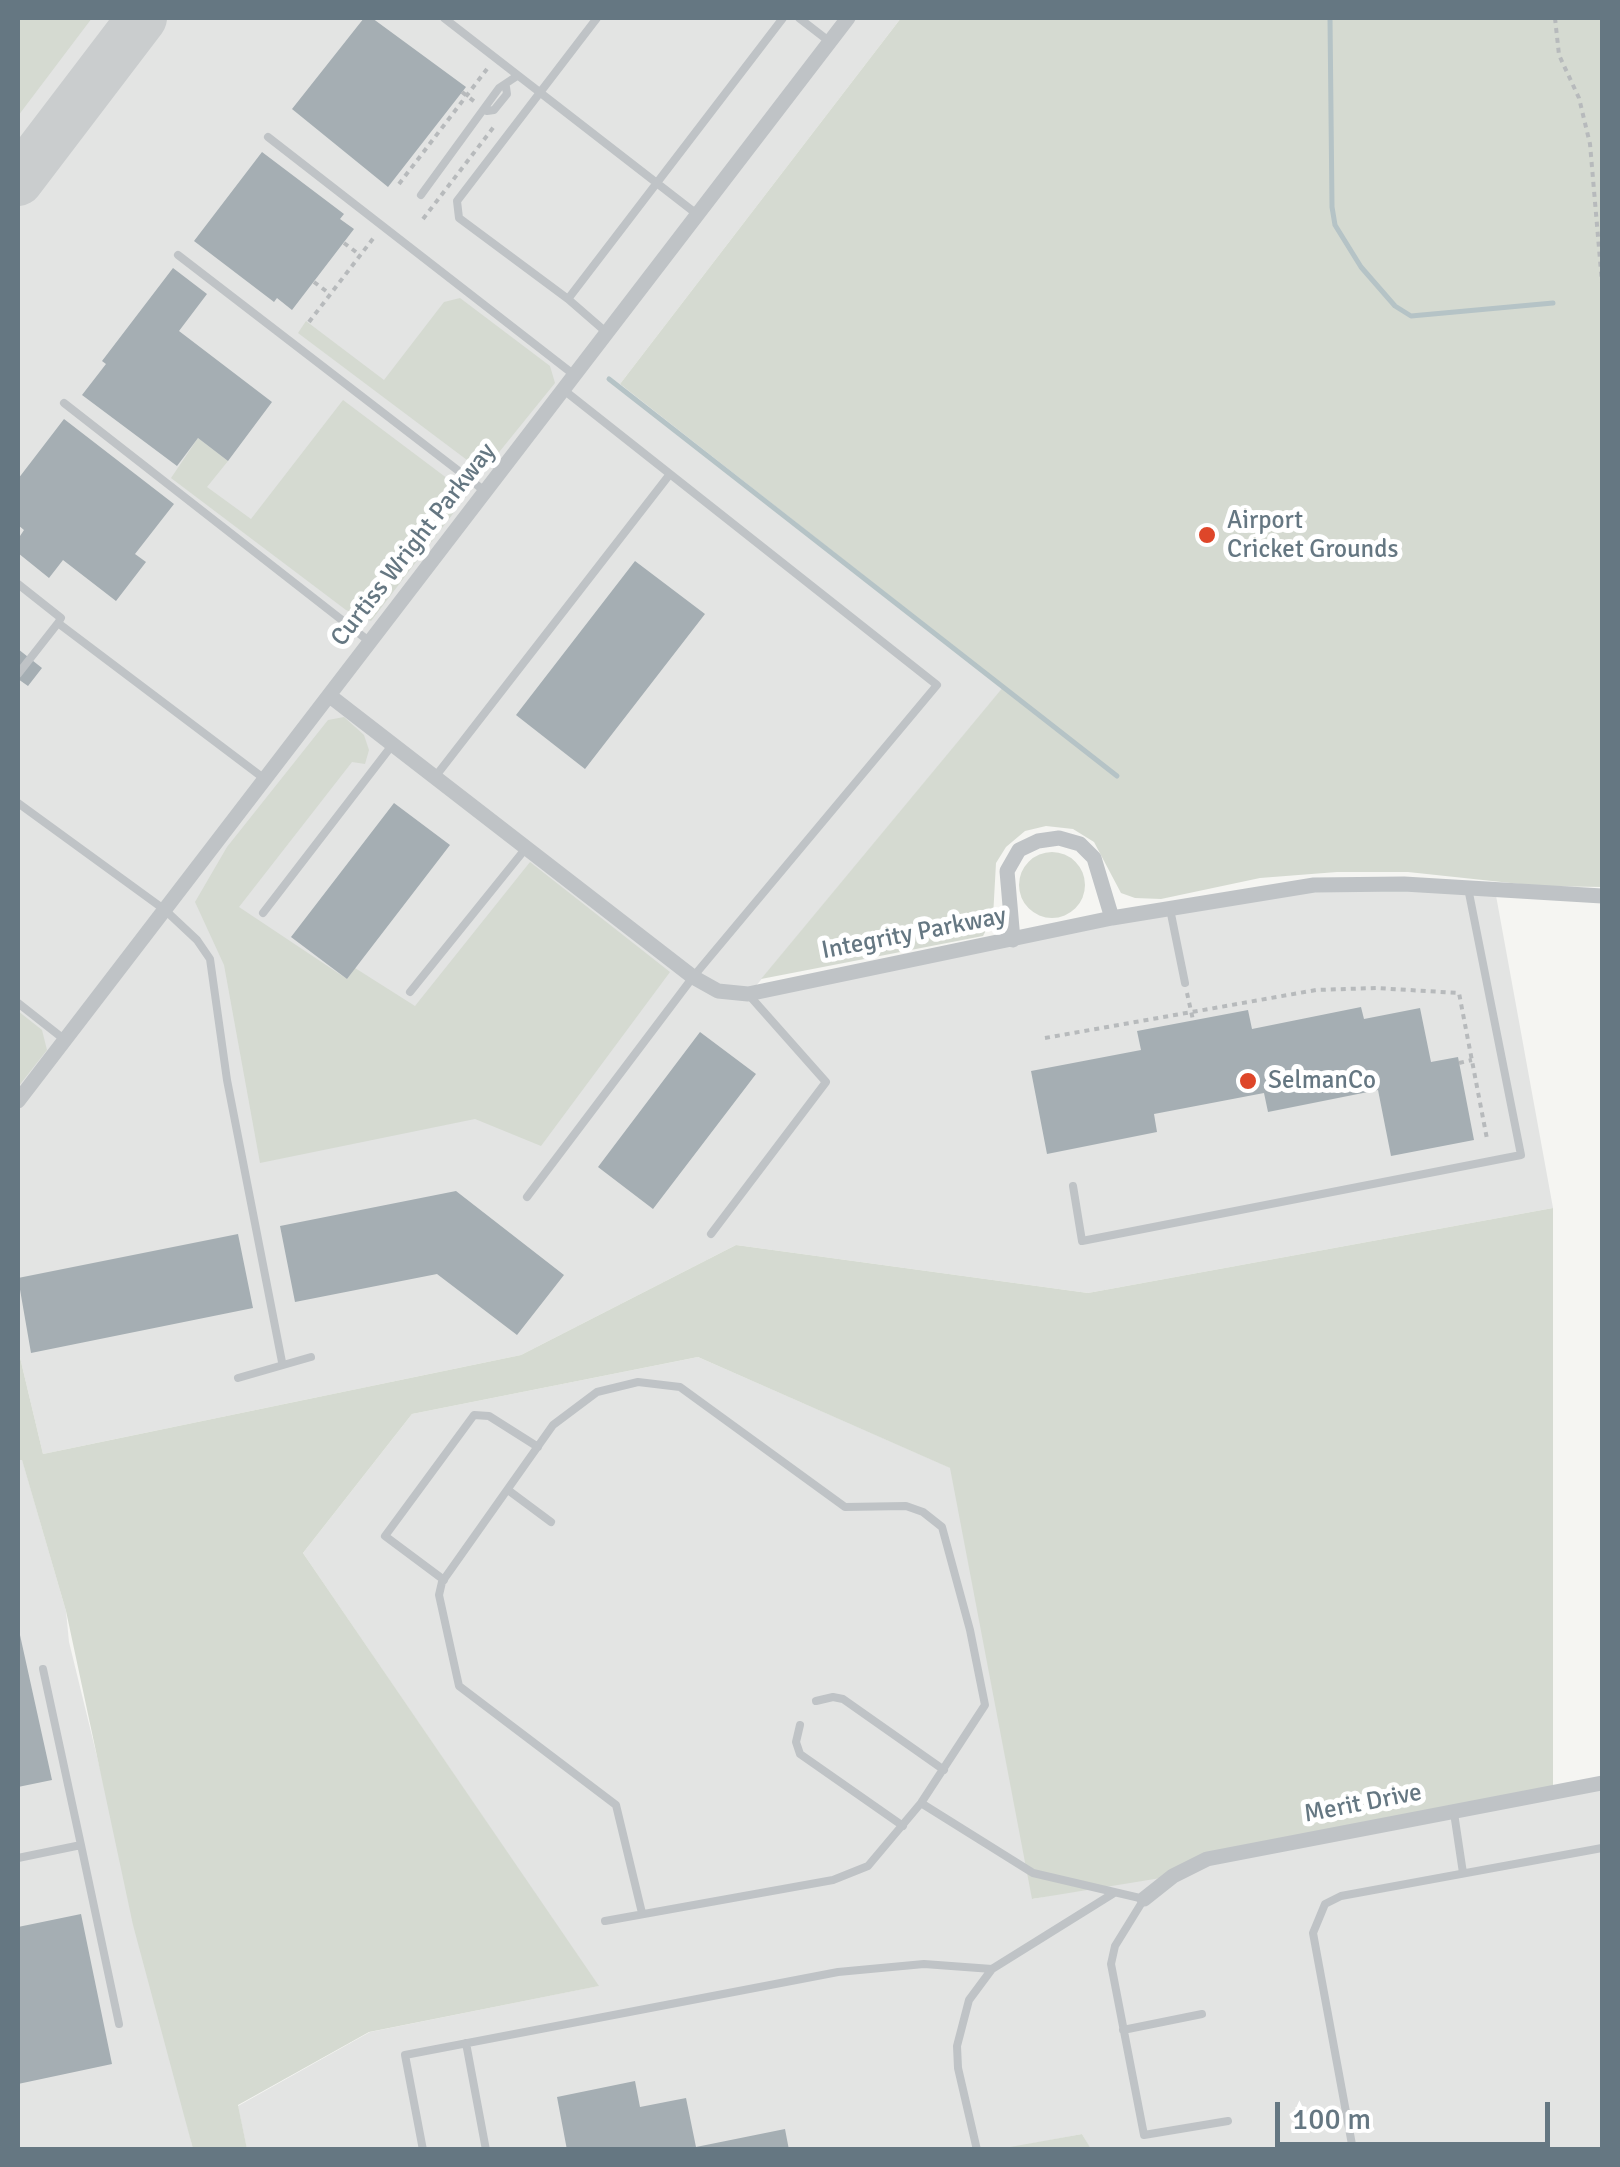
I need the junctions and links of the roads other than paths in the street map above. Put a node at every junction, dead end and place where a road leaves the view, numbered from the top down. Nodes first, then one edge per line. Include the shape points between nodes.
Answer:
1 (444, 18) edge
2 (598, 18) edge
3 (783, 18) edge
4 (799, 18) edge
5 (848, 18) edge
6 (830, 42) junction
7 (517, 76) junction
8 (538, 93) junction
9 (268, 137) dead end
10 (656, 182) junction
11 (422, 195) dead end
12 (698, 215) junction
13 (178, 254) dead end
14 (568, 300) junction
15 (608, 334) junction
16 (576, 376) junction
17 (565, 391) junction
18 (64, 404) dead end
19 (670, 474) junction
20 (486, 492) junction
21 (18, 584) edge
22 (58, 623) junction
23 (370, 642) junction
24 (18, 674) edge
25 (330, 696) junction
26 (392, 744) junction
27 (436, 777) junction
28 (266, 780) junction
29 (18, 803) edge
30 (526, 848) junction
31 (1468, 888) junction
32 (1602, 896) edge
33 (1170, 907) junction
34 (165, 910) junction
35 (263, 913) dead end
36 (1112, 918) junction
37 (1014, 940) junction
38 (693, 976) junction
39 (1185, 983) road end
40 (410, 992) dead end
41 (748, 994) junction
42 (18, 1003) edge
43 (66, 1041) junction
44 (18, 1101) edge
45 (1072, 1186) dead end
46 (527, 1197) dead end
47 (711, 1234) dead end
48 (310, 1356) dead end
49 (282, 1362) junction
50 (238, 1378) dead end
51 (538, 1447) junction
52 (508, 1490) junction
53 (551, 1522) dead end
54 (444, 1580) junction
55 (43, 1669) dead end
56 (816, 1701) dead end
57 (800, 1725) dead end
58 (944, 1770) junction
59 (1602, 1783) edge
60 (922, 1803) junction
61 (1453, 1812) junction
62 (903, 1826) junction
63 (81, 1844) junction
64 (1602, 1848) edge
65 (18, 1858) edge
66 (1463, 1873) junction
67 (1114, 1892) junction
68 (1144, 1900) junction
69 (642, 1912) junction
70 (605, 1921) dead end
71 (992, 1969) junction
72 (1202, 2014) dead end
73 (120, 2024) dead end
74 (1123, 2030) junction
75 (466, 2043) junction
76 (1228, 2122) dead end
77 (422, 2150) edge
78 (486, 2150) edge
79 (977, 2150) edge
80 (1353, 2150) edge

1 - 7 lane
2 - 8 lane
3 - 10 lane
4 - 6 lane
5 - 6 street, Curtiss Wright Parkway
6 - 12 street, Curtiss Wright Parkway
7 - 8 lane
7 - 11 lane
8 - 10 lane
8 - 14 lane via 481,165 456,210
9 - 16 lane
10 - 12 lane
10 - 14 lane
12 - 15 street, Curtiss Wright Parkway
13 - 20 lane
14 - 15 lane
15 - 16 street, Curtiss Wright Parkway
16 - 17 street, Curtiss Wright Parkway
17 - 19 lane
17 - 20 street, Curtiss Wright Parkway
18 - 23 lane
19 - 27 lane
19 - 38 lane via 937,685
20 - 23 street, Curtiss Wright Parkway
21 - 22 lane via 61,618
22 - 24 lane
22 - 28 lane
23 - 25 street, Curtiss Wright Parkway
25 - 26 street, Integrity Parkway
25 - 28 street, Curtiss Wright Parkway
26 - 27 street, Integrity Parkway
26 - 35 lane
27 - 30 street, Integrity Parkway
28 - 34 street, Curtiss Wright Parkway
29 - 34 lane
30 - 38 street, Integrity Parkway
30 - 40 lane
31 - 32 street, Integrity Parkway
31 - 33 street, Integrity Parkway via 1314,885
31 - 45 lane via 1521,1156 1082,1242
33 - 36 street, Integrity Parkway
33 - 39 lane
34 - 43 street, Curtiss Wright Parkway
34 - 49 lane via 210,959
36 - 37 street, Integrity Parkway
36 - 37 street via 1094,858 1080,844 1038,841 1020,850 1007,871
37 - 41 street, Integrity Parkway
38 - 41 street, Integrity Parkway via 718,991
38 - 46 lane
41 - 47 lane via 826,1082
42 - 43 lane
43 - 44 street, Curtiss Wright Parkway
48 - 49 lane
49 - 50 lane
51 - 52 lane
51 - 54 lane via 489,1416 474,1415 385,1536
51 - 58 lane via 553,1425 597,1392 638,1382 680,1386 845,1507 906,1506 942,1527 985,1705
52 - 53 lane
52 - 54 lane
54 - 69 lane via 439,1595 459,1686 616,1805
55 - 63 lane
56 - 58 lane via 843,1700
57 - 62 lane via 800,1754
58 - 60 lane
59 - 61 street, Merit Drive
60 - 62 lane
60 - 67 lane via 1033,1873
61 - 66 lane
61 - 68 street, Merit Drive via 1207,1860
62 - 69 lane via 868,1866 833,1880
63 - 65 lane
63 - 73 lane
64 - 66 lane
66 - 80 lane via 1341,1896 1317,1916 1313,1933
67 - 68 lane
67 - 71 lane
68 - 74 lane via 1111,1964
69 - 70 lane
71 - 75 lane via 924,1964 838,1972
71 - 79 lane via 970,2000 957,2046
72 - 74 lane
74 - 76 lane via 1144,2134
75 - 77 lane via 404,2056
75 - 78 lane

